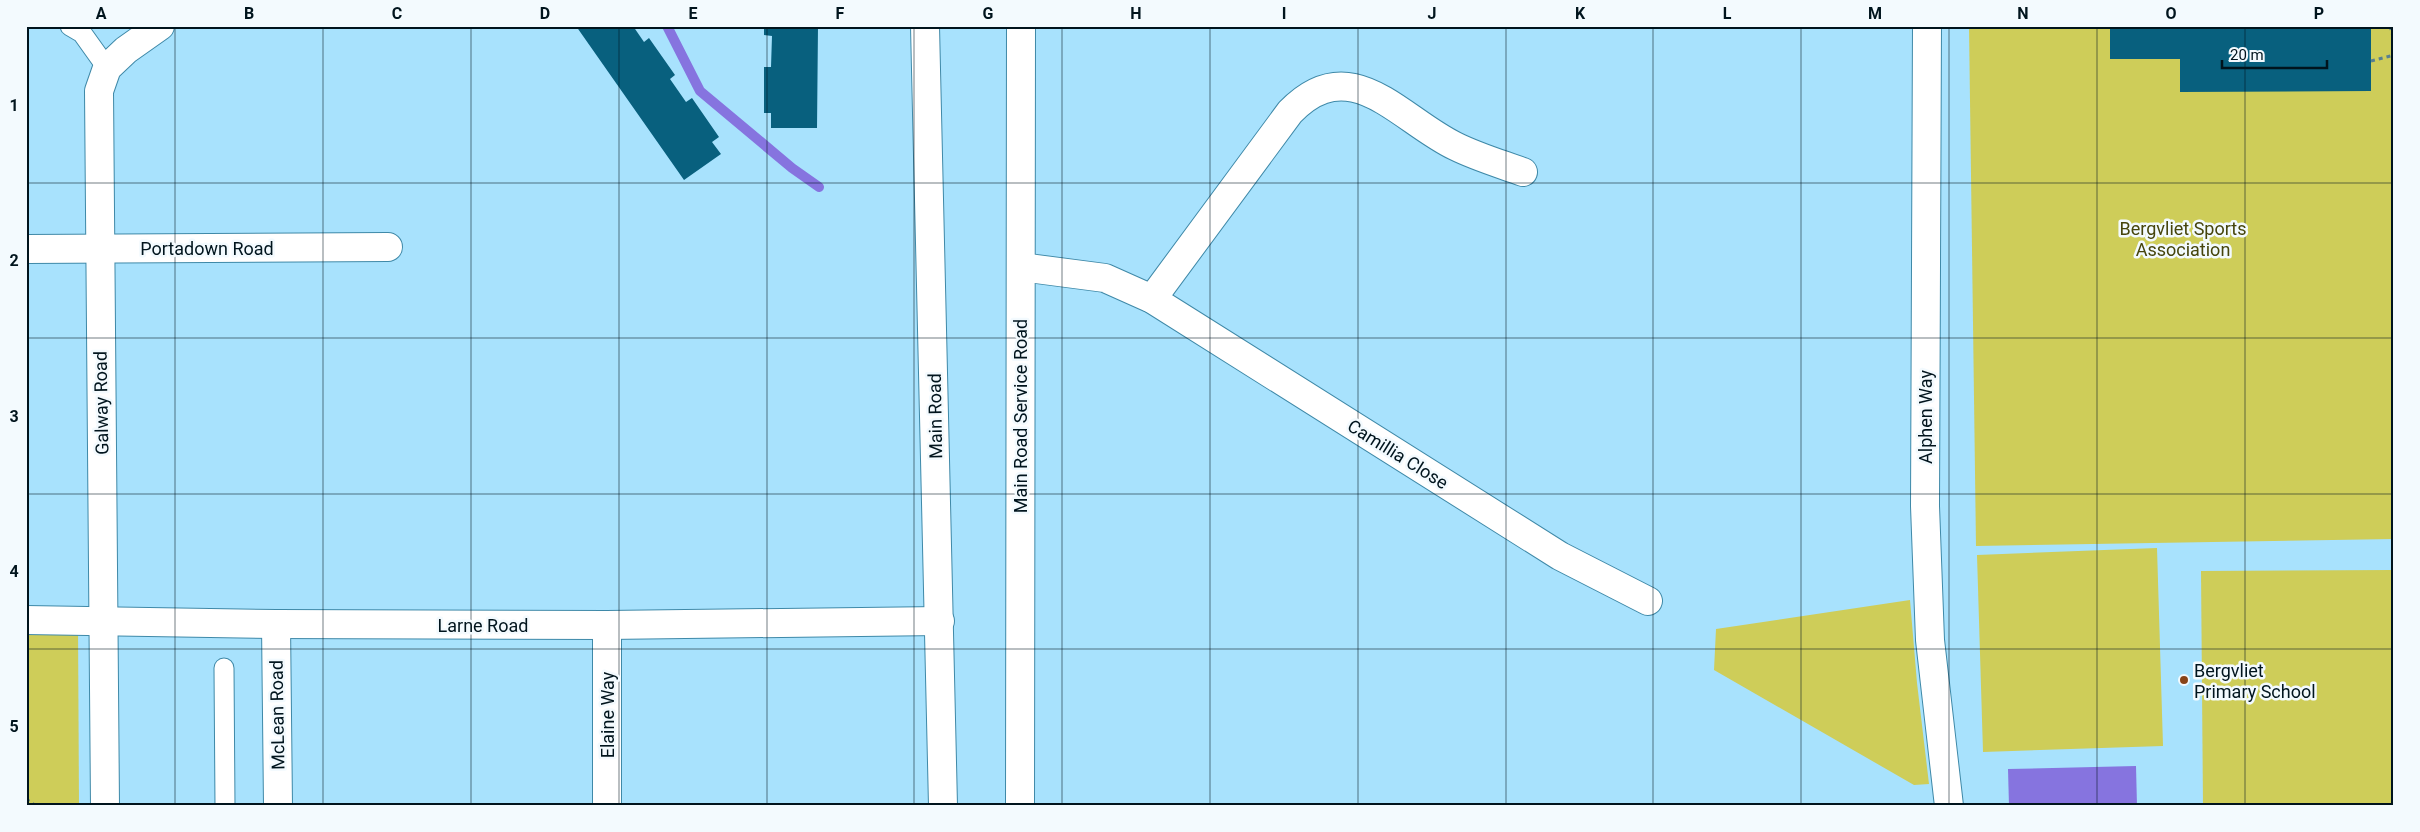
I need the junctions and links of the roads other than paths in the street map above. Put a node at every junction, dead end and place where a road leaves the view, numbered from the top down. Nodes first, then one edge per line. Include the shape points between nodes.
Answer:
1 (70, 26) edge
2 (160, 26) edge
3 (925, 26) edge
4 (1022, 26) edge
5 (1927, 26) edge
6 (107, 68) junction
7 (1523, 172) dead end
8 (388, 247) dead end
9 (99, 248) junction
10 (26, 249) edge
11 (1020, 266) junction
12 (1152, 300) junction
13 (1648, 601) dead end
14 (26, 620) edge
15 (104, 620) junction
16 (940, 621) junction
17 (276, 624) junction
18 (607, 625) junction
19 (224, 668) dead end
20 (105, 806) edge
21 (225, 806) edge
22 (278, 806) edge
23 (608, 806) edge
24 (943, 806) edge
25 (1020, 806) edge
26 (1949, 806) edge

1 - 6 lane via 82,33
2 - 6 street, Galway Road
3 - 16 street, Main Road
4 - 11 street, Main Road Service Road
5 - 26 street, Alphen Way via 1925,506 1930,640
6 - 9 street, Galway Road via 99,91
7 - 12 street via 1454,146 1374,94 1345,85 1321,88 1303,98 1290,112
8 - 9 street, Portadown Road
9 - 10 street, Portadown Road
9 - 15 street, Galway Road
11 - 12 street, Camillia Close via 1105,278
11 - 25 street, Main Road Service Road
12 - 13 street, Camillia Close via 1560,556
14 - 15 street, Larne Road
15 - 17 street, Larne Road
15 - 20 street, Galway Road
16 - 18 street, Larne Road
16 - 24 street, Main Road
17 - 18 street, Larne Road
17 - 22 street, McLean Road
18 - 23 street, Elaine Way
19 - 21 lane

